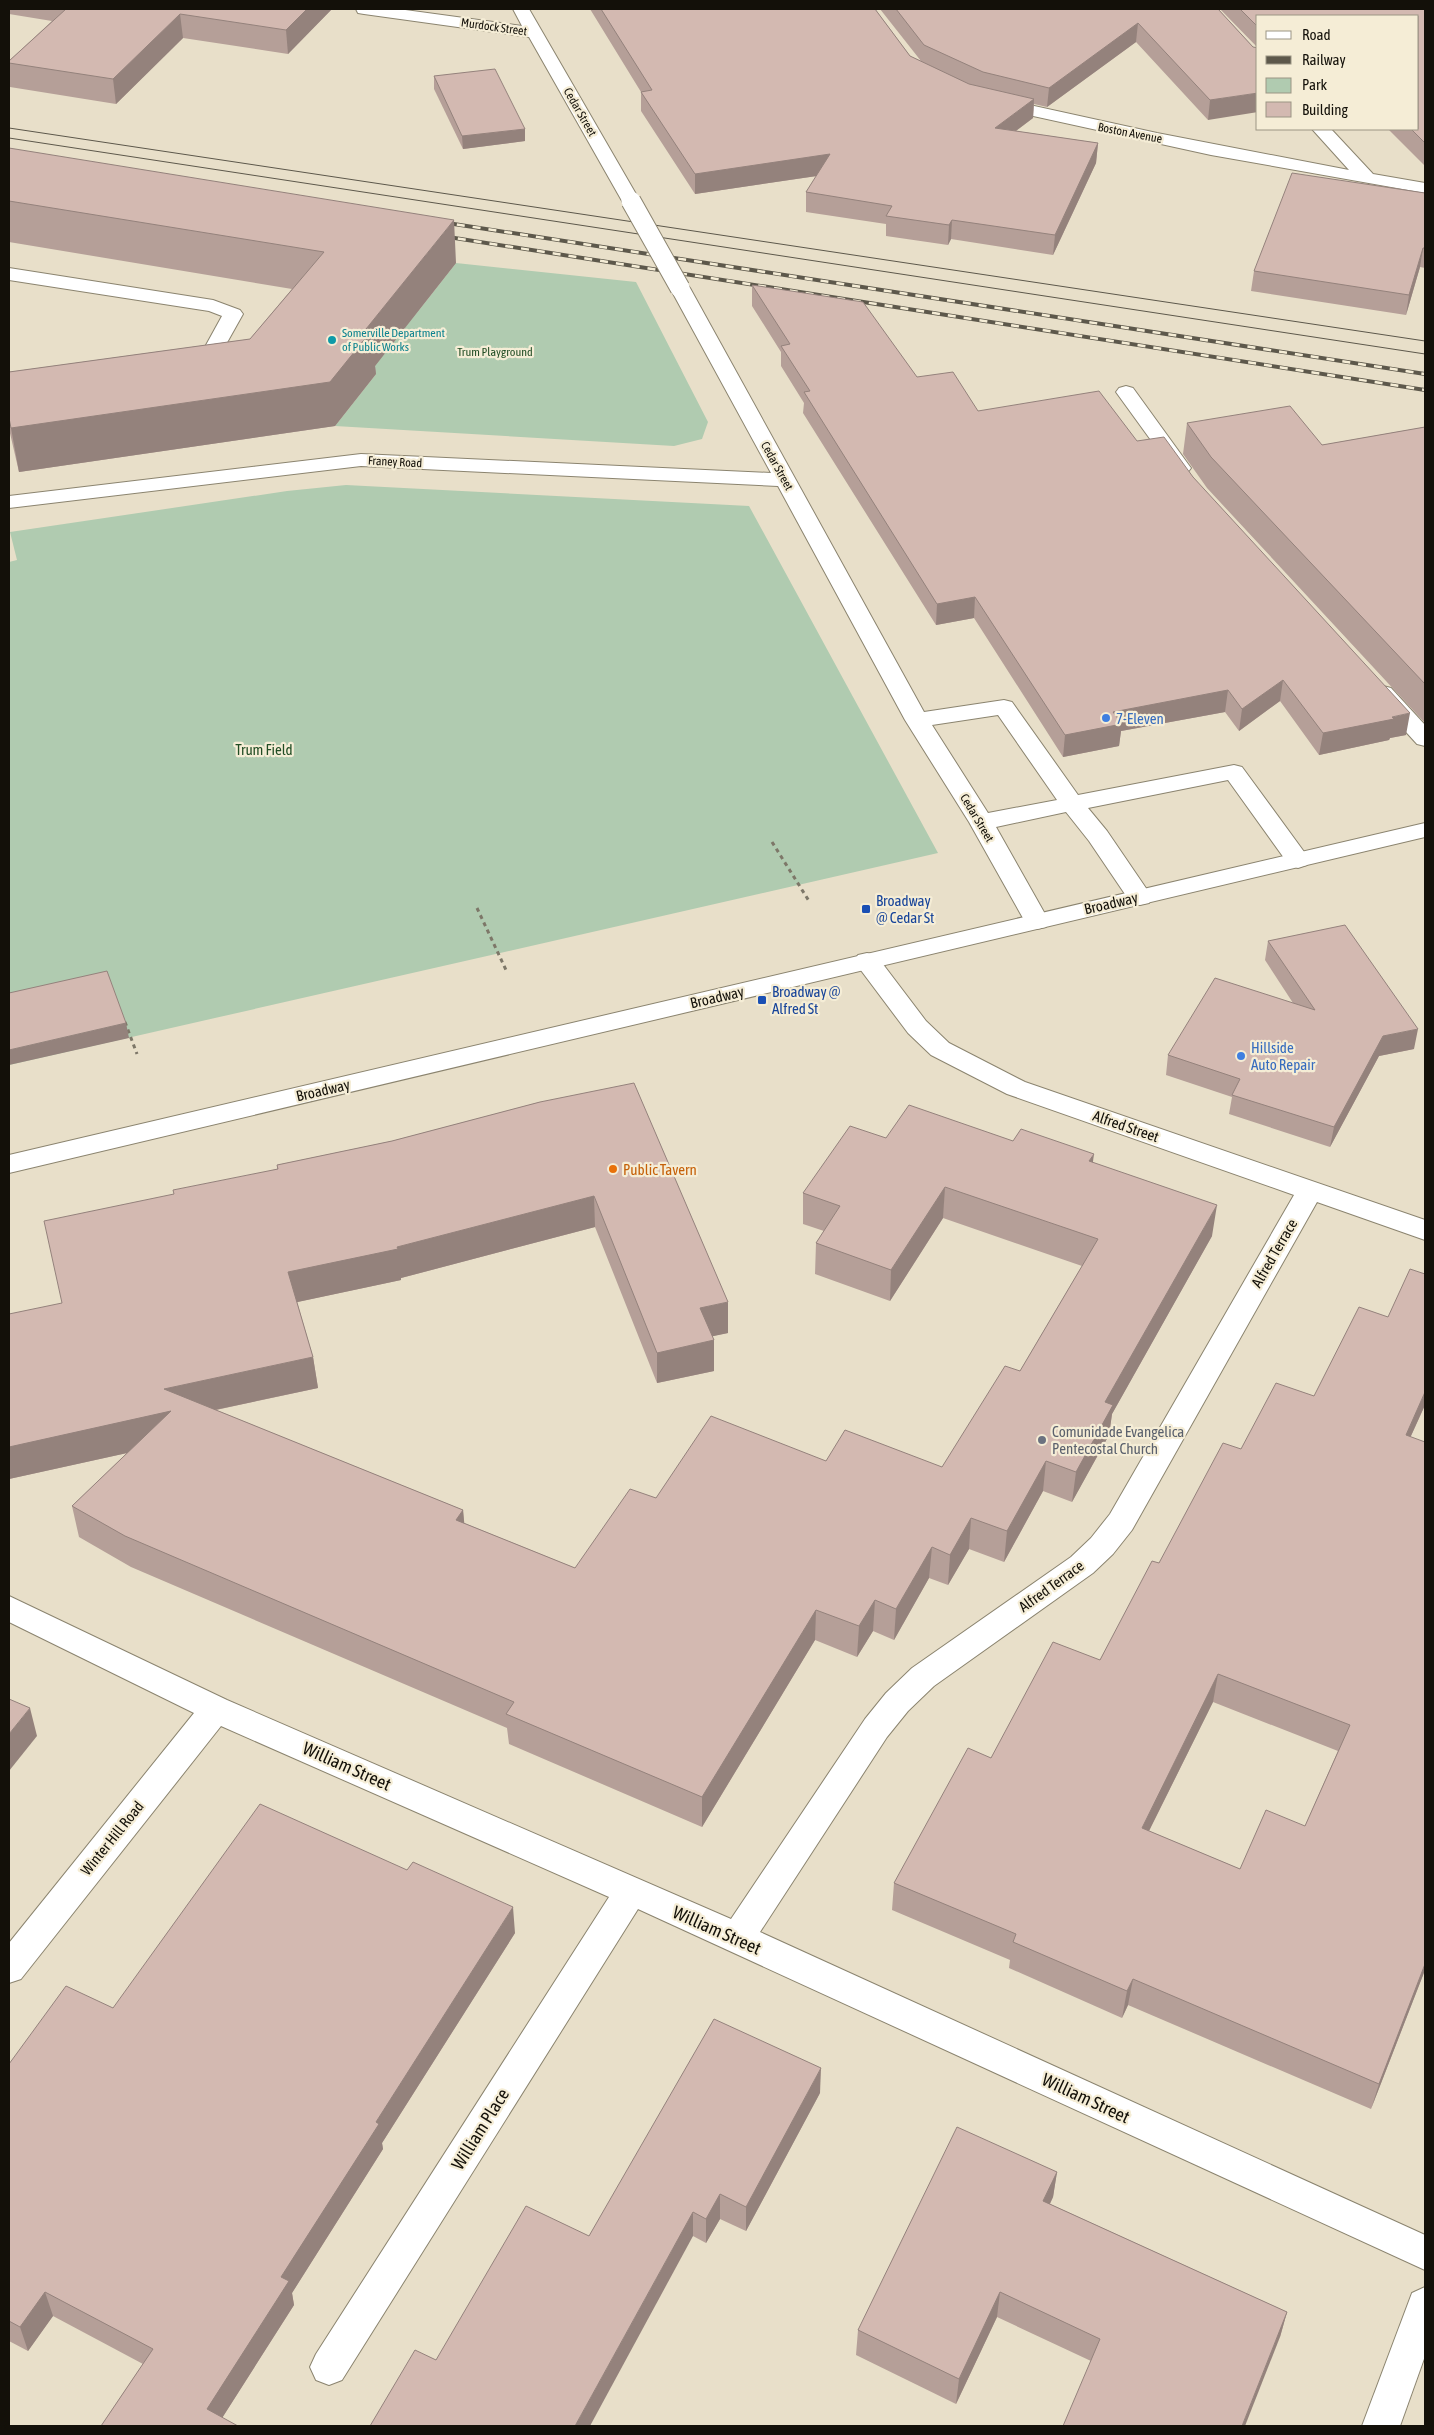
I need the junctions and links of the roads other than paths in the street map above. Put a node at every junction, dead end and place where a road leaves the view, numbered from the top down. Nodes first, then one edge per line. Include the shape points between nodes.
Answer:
1 (364, 9) edge
2 (521, 9) edge
3 (534, 33) junction
4 (984, 100) edge
5 (1323, 130) edge
6 (1368, 179) junction
7 (1425, 188) edge
8 (9, 274) edge
9 (177, 370) edge
10 (1126, 392) dead end
11 (784, 480) junction
12 (1193, 485) edge
13 (9, 502) edge
14 (1372, 682) edge
15 (917, 720) junction
16 (1425, 739) edge
17 (1072, 804) junction
18 (981, 822) junction
19 (1425, 830) edge
20 (1298, 860) junction
21 (1140, 897) junction
22 (1037, 921) junction
23 (866, 962) junction
24 (9, 1164) edge
25 (1310, 1190) junction
26 (1425, 1230) edge
27 (9, 1608) edge
28 (216, 1709) junction
29 (631, 1891) junction
30 (738, 1938) junction
31 (9, 1968) edge
32 (1425, 2253) edge
33 (1425, 2305) edge
34 (329, 2367) dead end
35 (1381, 2426) edge

1 - 3 street, Murdock Street
2 - 3 street, Cedar Street
3 - 11 street, Cedar Street, bridge via 680,288
4 - 6 street, Boston Avenue via 1095,126
5 - 6 street
6 - 7 street, Boston Avenue
8 - 9 street via 213,306 233,314 208,360 186,370
10 - 12 street
11 - 13 street, Franey Road via 362,460
11 - 15 street, Cedar Street
14 - 16 street
15 - 17 street via 1004,707
15 - 18 street, Cedar Street
17 - 18 street
17 - 20 street via 1234,772
17 - 21 street
18 - 22 street, Cedar Street
19 - 20 street, Broadway
20 - 21 street, Broadway
21 - 22 street, Broadway
22 - 23 street, Broadway
23 - 24 street, Broadway
23 - 25 street, Alfred Street via 917,1027 940,1048 1016,1088
25 - 26 street, Alfred Street
25 - 30 street, Alfred Terrace via 1121,1522 1082,1565 923,1677 897,1702 876,1728
27 - 28 street, William Street
28 - 29 street, William Street
28 - 31 street, Winter Hill Road
29 - 30 street, William Street
29 - 34 street, William Place
30 - 32 street, William Street
33 - 35 street

